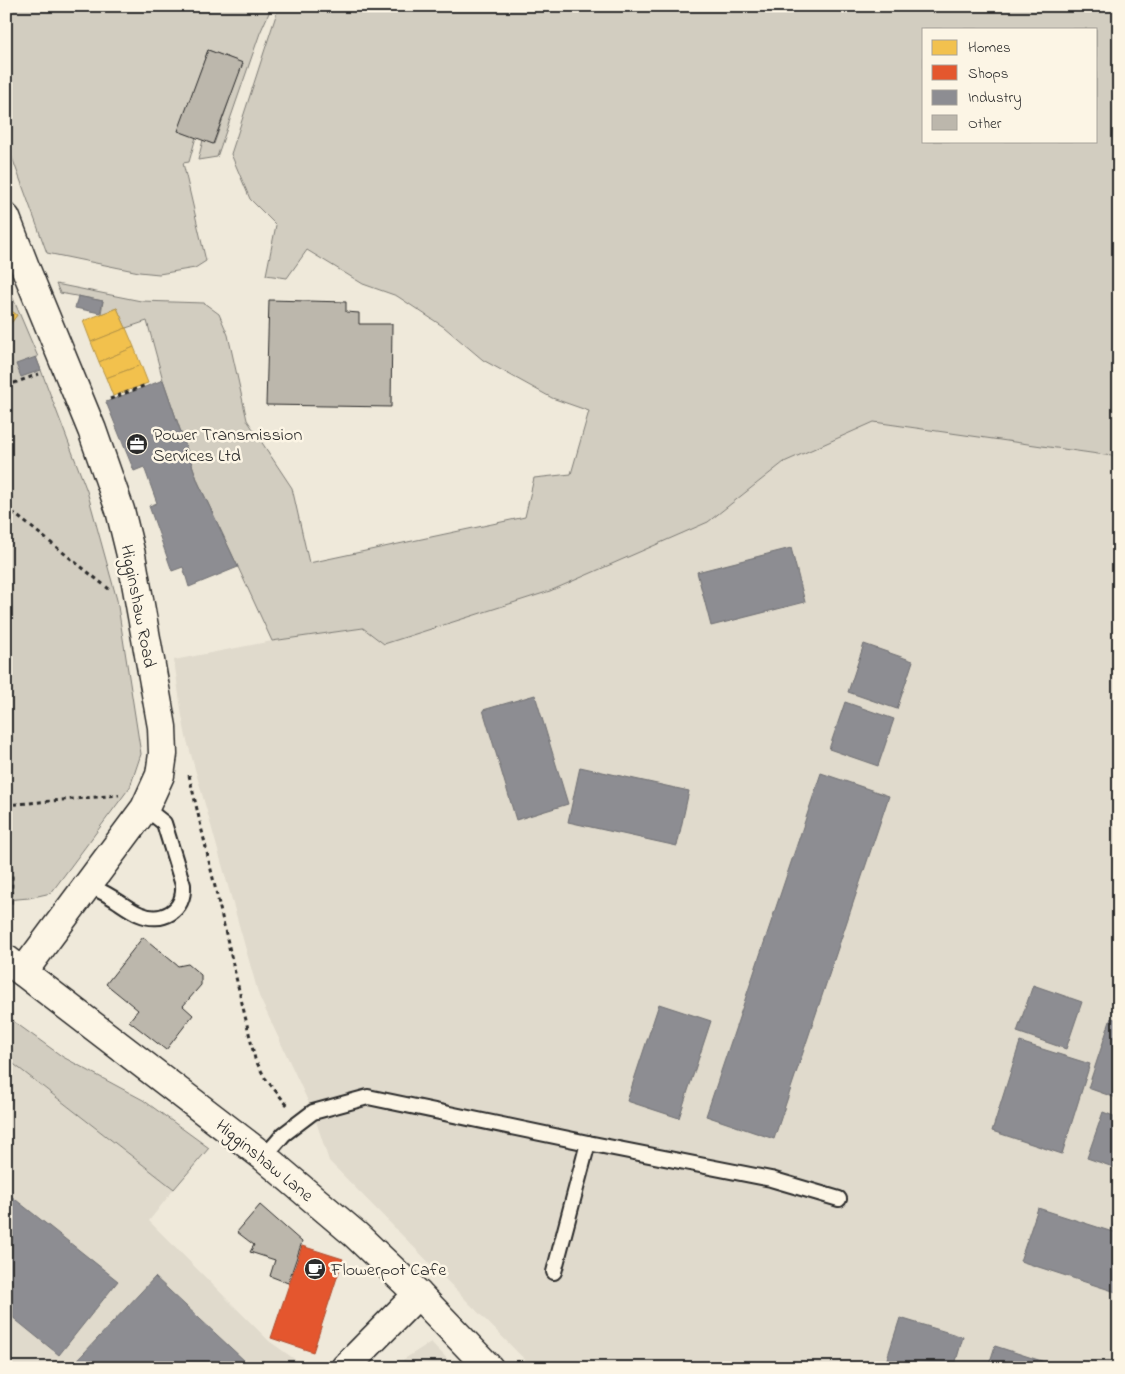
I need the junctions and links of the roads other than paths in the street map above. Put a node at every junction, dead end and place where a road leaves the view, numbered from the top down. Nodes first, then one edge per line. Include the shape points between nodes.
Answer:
1 (6, 218) edge
2 (12, 252) edge
3 (149, 800) junction
4 (88, 885) junction
5 (15, 966) edge
6 (588, 1143) junction
7 (264, 1157) junction
8 (839, 1199) dead end
9 (554, 1272) dead end
10 (418, 1294) junction
11 (345, 1368) edge
12 (489, 1368) edge

1 - 2 street, Higginshaw Road
2 - 3 street, Higginshaw Road via 66,366 120,510 162,727 160,775
3 - 4 street, Higginshaw Road
3 - 4 lane via 164,823 183,885 182,902 167,915 153,918 139,914
4 - 5 street, Higginshaw Road
5 - 7 street, Higginshaw Lane
6 - 7 lane via 368,1097 313,1112 284,1134
6 - 8 lane via 771,1179
6 - 9 lane
7 - 10 street, Higginshaw Lane via 356,1235
10 - 11 street
10 - 12 street, Higginshaw Lane

